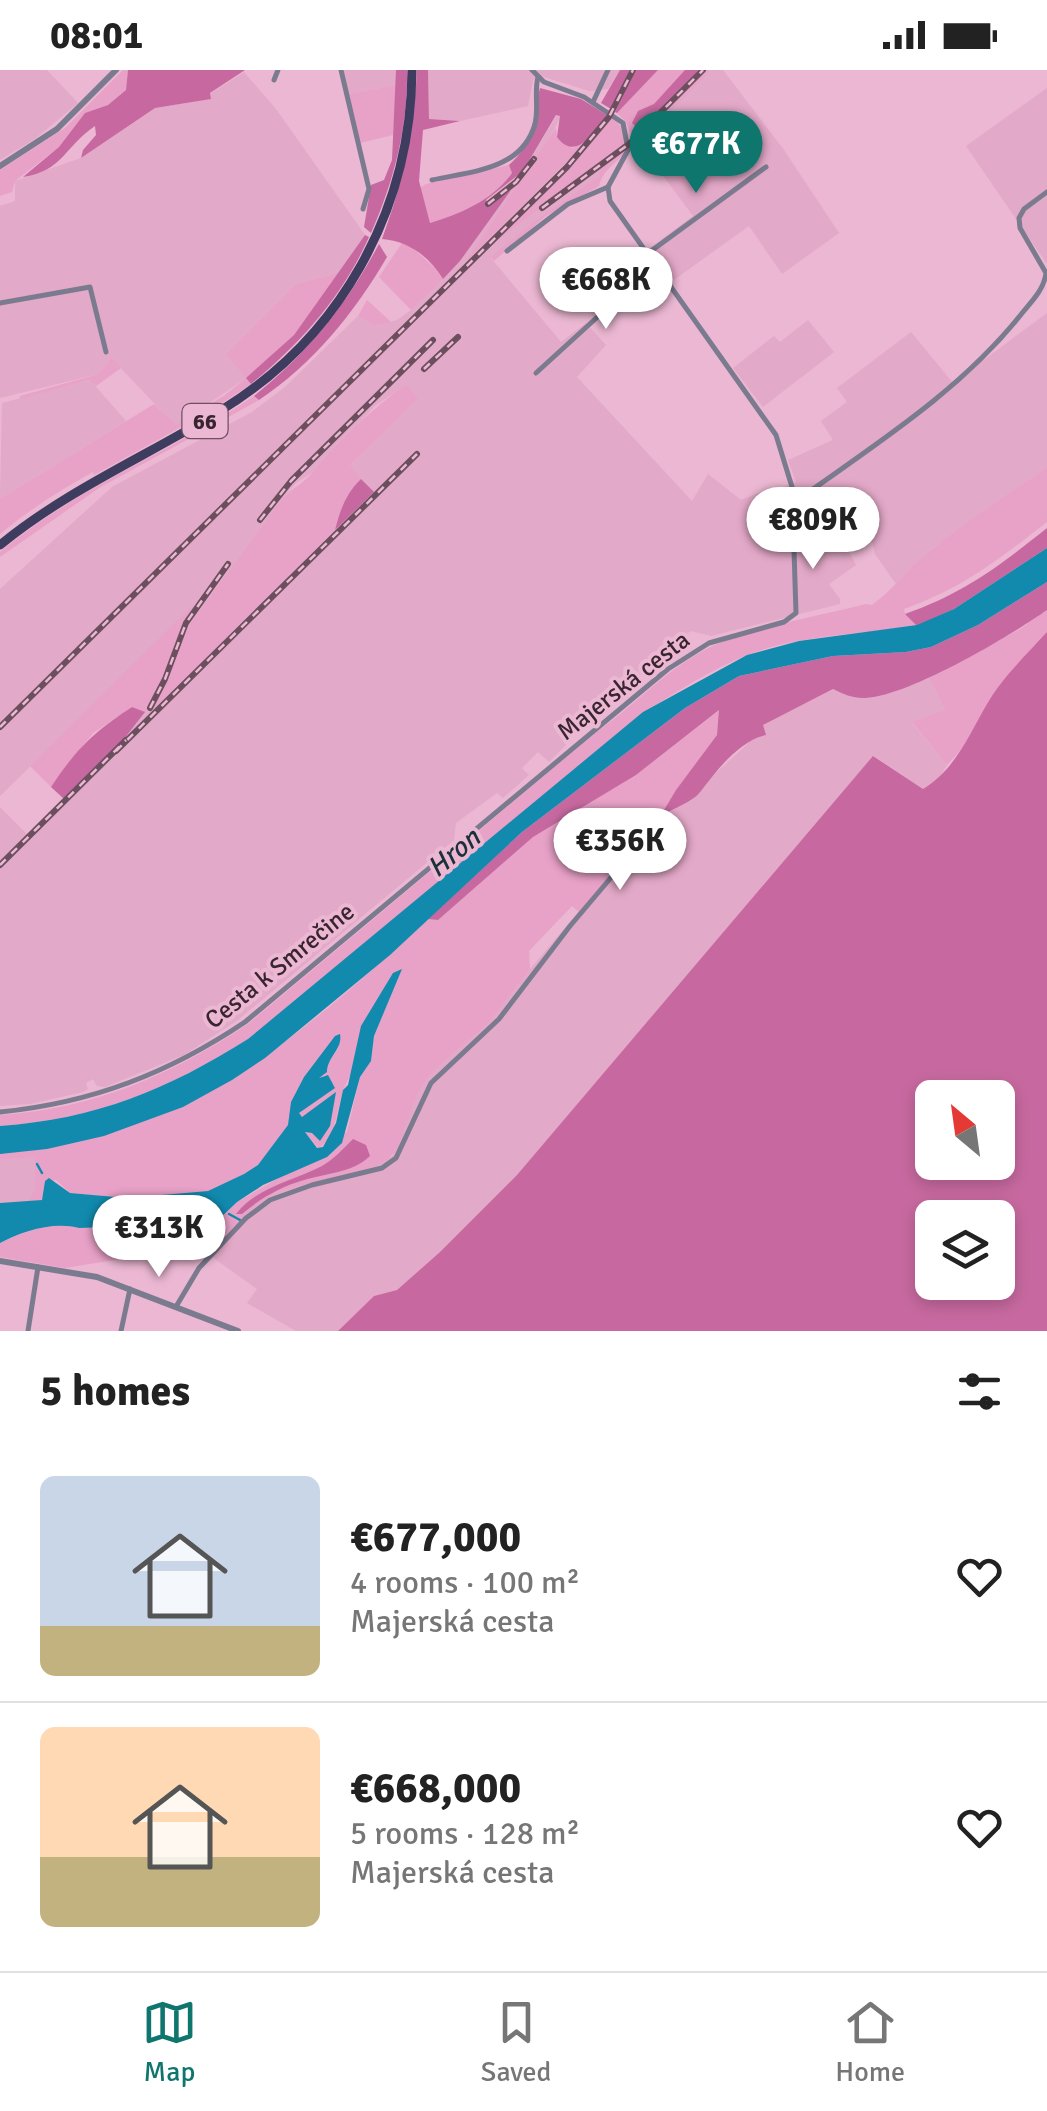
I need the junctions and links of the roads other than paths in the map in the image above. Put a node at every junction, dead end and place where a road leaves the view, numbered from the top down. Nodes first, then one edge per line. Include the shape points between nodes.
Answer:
1 (116, 70) edge
2 (278, 70) edge
3 (341, 70) edge
4 (412, 70) edge
5 (532, 70) edge
6 (608, 70) edge
7 (538, 77) junction
8 (274, 80) dead end
9 (593, 102) junction
10 (0, 166) edge
11 (766, 167) dead end
12 (432, 180) dead end
13 (608, 187) junction
14 (1047, 192) edge
15 (363, 209) dead end
16 (507, 251) dead end
17 (647, 254) junction
18 (662, 274) junction
19 (0, 304) edge
20 (106, 352) dead end
21 (536, 373) dead end
22 (792, 504) junction
23 (0, 546) edge
24 (543, 773) joint
25 (658, 822) dead end
26 (0, 1112) edge
27 (0, 1261) edge
28 (38, 1266) junction
29 (130, 1288) junction
30 (178, 1305) junction
31 (28, 1331) edge
32 (120, 1331) edge
33 (238, 1331) edge

1 - 10 street via 57,130
2 - 8 street
3 - 15 street via 369,188
4 - 23 main road, 66 via 406,144 383,222 320,326 265,380 68,497
5 - 7 street
6 - 9 street
7 - 9 street
7 - 12 street via 536,120 518,154 503,164
9 - 13 street via 615,115 627,134 628,150
11 - 17 street
13 - 16 street via 568,204
13 - 17 street, Majerská cesta via 610,201
14 - 22 street via 1019,218 1046,273 1015,323 959,382
17 - 18 street, Majerská cesta
18 - 21 street via 604,312
18 - 22 street, Majerská cesta via 774,430
19 - 20 street via 90,286
22 - 24 street, Majerská cesta via 794,616 693,652
24 - 26 street, Cesta k Smrečine via 202,1052 104,1093
25 - 30 street via 499,1019 430,1083 396,1158 373,1171 270,1200 199,1268
27 - 28 street
28 - 29 street
28 - 31 street
29 - 30 street
29 - 32 street
30 - 33 street

